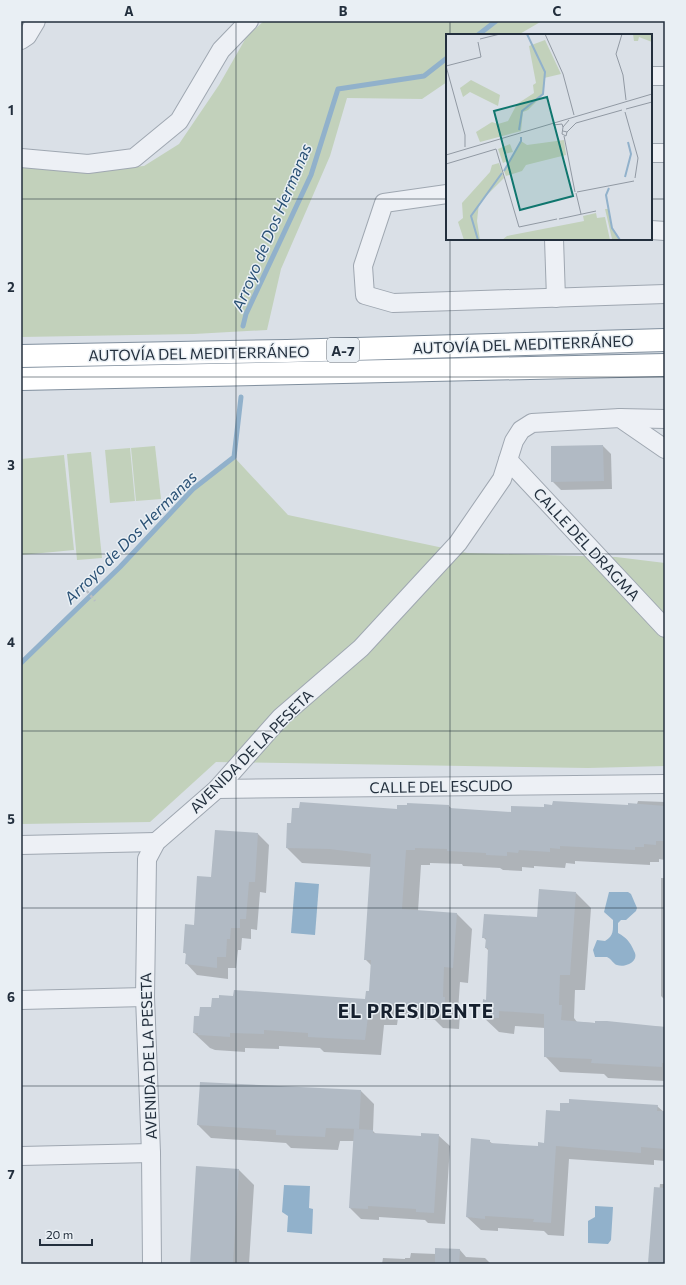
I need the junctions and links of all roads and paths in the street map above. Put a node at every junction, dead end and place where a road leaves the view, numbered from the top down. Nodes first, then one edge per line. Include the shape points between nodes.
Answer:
1 (36, 21) edge
2 (249, 21) edge
3 (21, 40) edge
4 (652, 76) edge
5 (665, 76) edge
6 (652, 153) edge
7 (665, 153) edge
8 (21, 158) edge
9 (446, 194) edge
10 (652, 230) edge
11 (665, 230) edge
12 (554, 240) edge
13 (665, 294) edge
14 (556, 298) junction
15 (665, 340) edge
16 (21, 356) edge
17 (665, 365) edge
18 (21, 379) edge
19 (620, 418) junction
20 (665, 419) edge
21 (665, 449) edge
22 (508, 460) junction
23 (83, 586) dead end
24 (95, 601) dead end
25 (665, 628) edge
26 (665, 784) edge
27 (217, 788) junction
28 (156, 842) junction
29 (21, 845) edge
30 (145, 997) junction
31 (21, 1000) edge
32 (151, 1153) junction
33 (21, 1156) edge
34 (152, 1264) edge

1 - 3 street via 27,36
2 - 8 street via 221,50 179,121 134,158 88,164
4 - 5 street
6 - 7 street
9 - 14 street via 384,204 363,266 365,295 393,303
10 - 11 street
12 - 14 street
13 - 14 street
15 - 16 highway, AUTOVÍA DEL MEDITERRÁNEO / A-7
17 - 18 highway, AUTOVÍA DEL MEDITERRÁNEO / A-7
19 - 20 street, AVENIDA DE LA PESETA
19 - 21 street
19 - 22 street, AVENIDA DE LA PESETA via 532,423 521,430 514,441
22 - 25 street, CALLE DEL DRAGMA
22 - 27 street, AVENIDA DE LA PESETA via 502,479 458,543 361,648 281,717
23 - 24 path
26 - 27 street, CALLE DEL ESCUDO
27 - 28 street, AVENIDA DE LA PESETA
28 - 29 street
28 - 30 street, AVENIDA DE LA PESETA via 147,859
30 - 31 street
30 - 32 street, AVENIDA DE LA PESETA
32 - 33 street
32 - 34 street, AVENIDA DE LA PESETA

